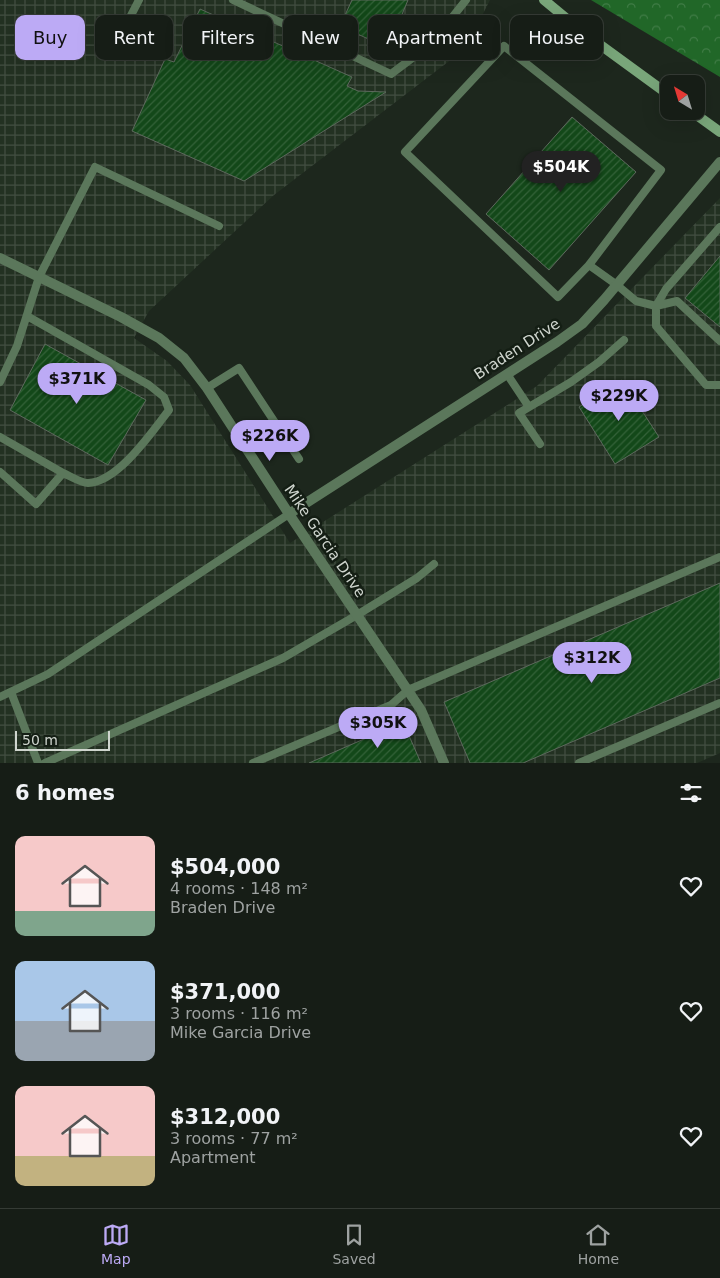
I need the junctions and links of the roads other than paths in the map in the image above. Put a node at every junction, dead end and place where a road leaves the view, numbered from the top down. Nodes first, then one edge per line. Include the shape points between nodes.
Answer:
1 (139, 0) edge
2 (233, 0) edge
3 (544, 0) edge
4 (462, 1) edge
5 (131, 15) edge
6 (660, 88) edge
7 (703, 120) edge
8 (720, 132) edge
9 (720, 162) edge
10 (219, 226) dead end
11 (720, 227) edge
12 (0, 258) edge
13 (589, 265) junction
14 (39, 277) junction
15 (617, 284) junction
16 (656, 306) junction
17 (27, 316) junction
18 (624, 340) dead end
19 (720, 341) edge
20 (507, 374) junction
21 (0, 382) edge
22 (720, 385) edge
23 (207, 388) junction
24 (529, 407) junction
25 (0, 437) edge
26 (540, 444) dead end
27 (299, 459) dead end
28 (0, 472) edge
29 (63, 473) junction
30 (289, 514) junction
31 (720, 557) edge
32 (434, 564) dead end
33 (357, 615) junction
34 (408, 690) junction
35 (11, 692) junction
36 (0, 698) edge
37 (720, 703) edge
38 (38, 763) edge
39 (45, 763) edge
40 (253, 763) edge
41 (444, 763) edge
42 (579, 763) edge

1 - 5 lane
2 - 4 lane via 391,74 431,44
3 - 6 main road
7 - 8 main road
9 - 15 street, Braden Drive
10 - 14 lane via 95,167
11 - 16 lane via 666,289
12 - 14 street, Mike Garcia Drive
13 - 13 lane via 661,170 504,46 405,152 558,297
13 - 15 lane
14 - 17 lane
14 - 23 street, Mike Garcia Drive via 159,338 184,358
15 - 16 lane via 636,301
15 - 20 street, Braden Drive via 582,324
16 - 19 lane via 677,301
16 - 22 lane via 656,326 706,385
17 - 21 lane
17 - 29 lane via 149,385 164,397 169,410 134,455 106,477 87,483
18 - 24 lane via 571,382
20 - 24 lane
20 - 30 street, Braden Drive
23 - 27 lane via 239,368
23 - 30 street, Mike Garcia Drive
24 - 26 lane via 519,413
25 - 29 lane
28 - 29 lane via 36,504
30 - 33 street, Mike Garcia Drive
30 - 35 lane via 48,674
31 - 34 lane
32 - 33 lane via 418,578
33 - 34 street, Mike Garcia Drive
33 - 39 lane via 283,658
34 - 40 lane via 391,705
34 - 41 street, Mike Garcia Drive via 421,710
35 - 36 lane
35 - 38 lane
37 - 42 lane

